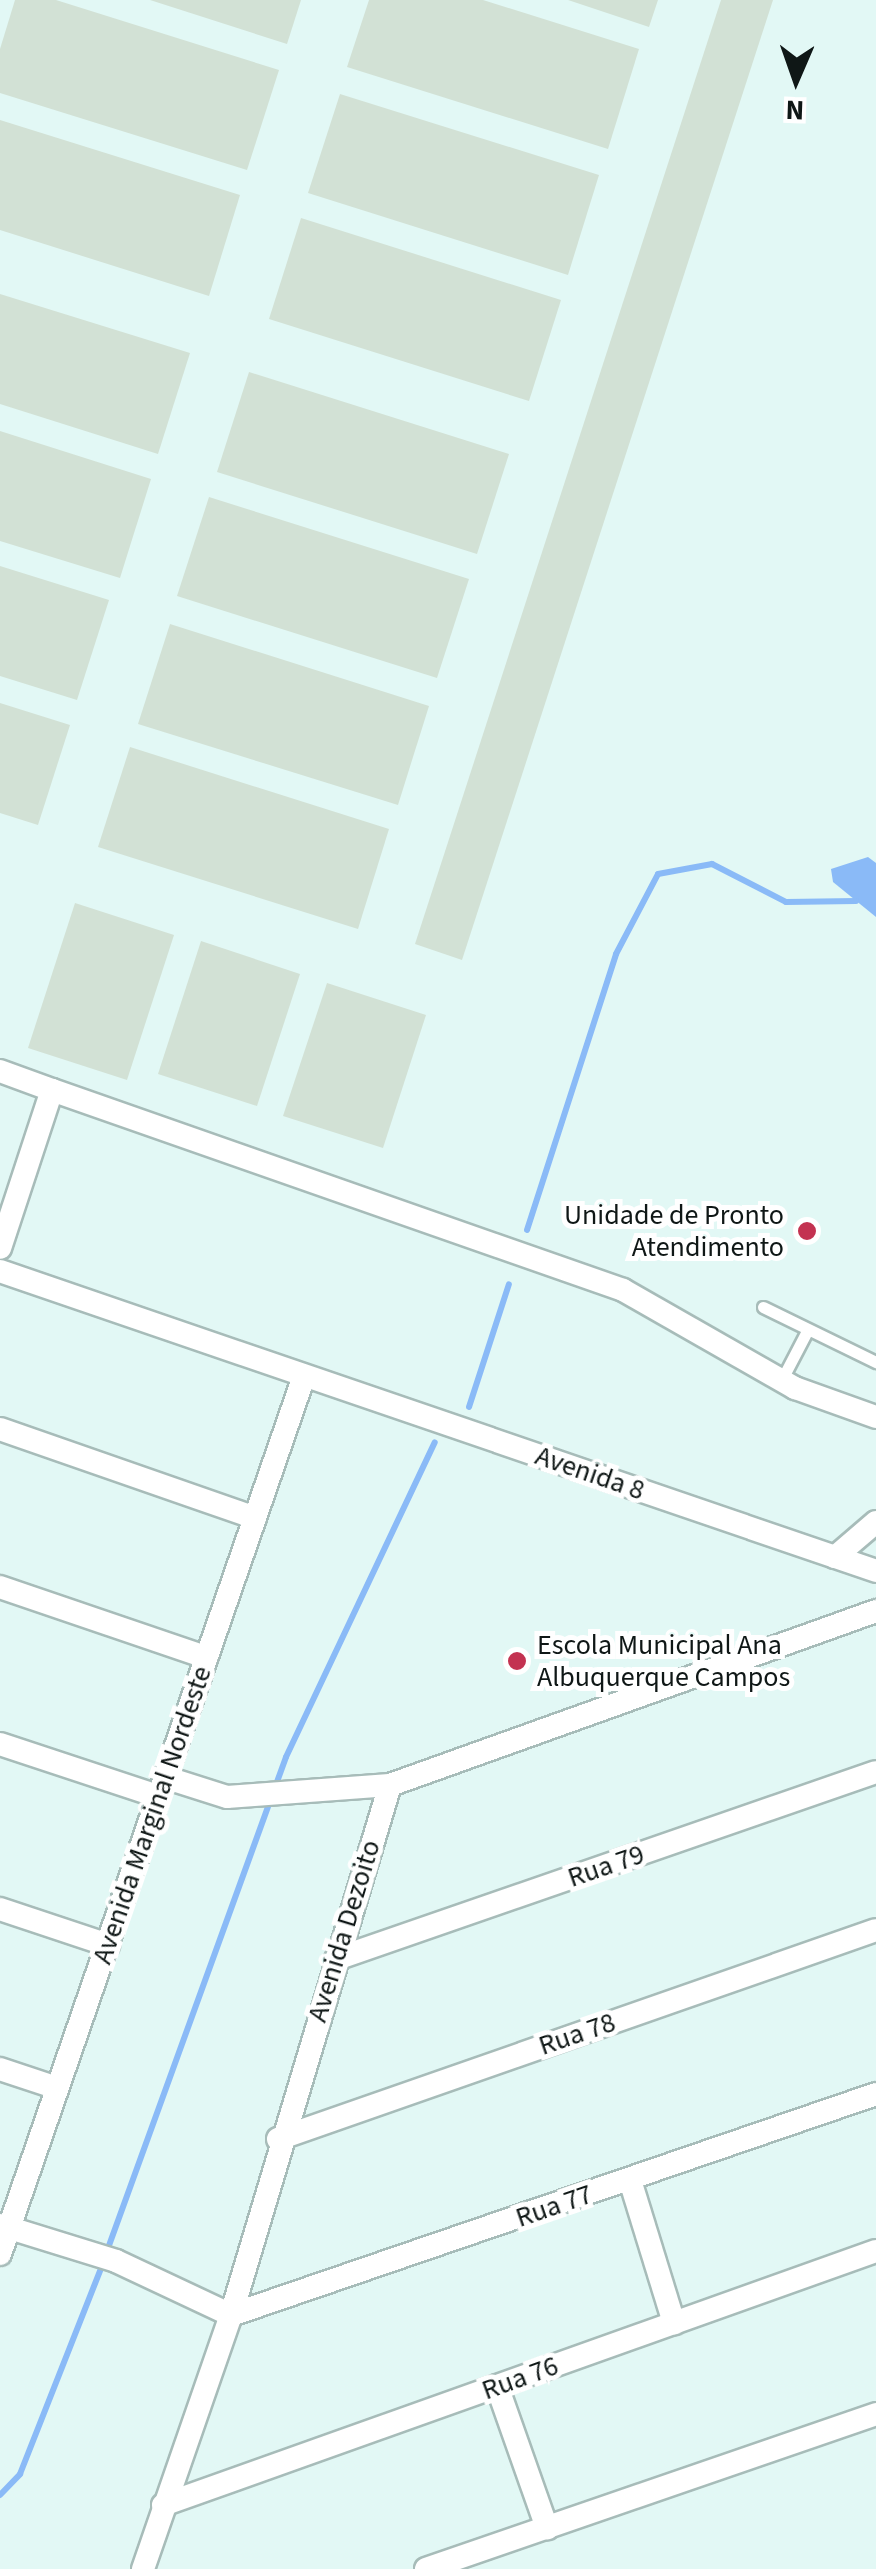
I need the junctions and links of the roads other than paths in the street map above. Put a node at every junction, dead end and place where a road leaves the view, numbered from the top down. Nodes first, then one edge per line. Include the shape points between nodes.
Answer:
1 (0, 1071) edge
2 (52, 1090) junction
3 (0, 1248) edge
4 (0, 1271) edge
5 (763, 1306) dead end
6 (806, 1333) junction
7 (876, 1362) edge
8 (304, 1376) junction
9 (781, 1380) junction
10 (876, 1417) edge
11 (0, 1429) edge
12 (255, 1518) junction
13 (876, 1522) edge
14 (835, 1557) junction
15 (876, 1572) edge
16 (0, 1587) edge
17 (876, 1611) edge
18 (206, 1657) junction
19 (0, 1744) edge
20 (876, 1772) edge
21 (390, 1785) junction
22 (161, 1786) junction
23 (0, 1909) edge
24 (876, 1930) edge
25 (108, 1945) junction
26 (336, 1959) junction
27 (0, 2068) edge
28 (57, 2088) junction
29 (876, 2094) edge
30 (278, 2139) junction
31 (630, 2180) junction
32 (4, 2226) edge
33 (876, 2250) edge
34 (0, 2254) edge
35 (232, 2315) junction
36 (674, 2323) junction
37 (496, 2386) junction
38 (876, 2414) edge
39 (163, 2504) junction
40 (547, 2528) junction
41 (143, 2569) edge
42 (426, 2569) edge

1 - 2 street
2 - 3 street
2 - 9 street via 623,1290
4 - 8 street, Avenida 8
5 - 6 lane
6 - 7 lane
6 - 9 lane
8 - 12 street, Avenida Marginal Nordeste
8 - 14 street, Avenida 8
9 - 10 street
11 - 12 street
12 - 18 street, Avenida Marginal Nordeste
13 - 14 street
14 - 15 street, Avenida 8
16 - 18 street
17 - 21 street
18 - 22 street, Avenida Marginal Nordeste
19 - 22 street
20 - 26 street, Rua 79
21 - 22 street via 228,1796
21 - 26 street, Avenida Dezoito
22 - 25 street, Avenida Marginal Nordeste
23 - 25 street
24 - 30 street, Rua 78
25 - 28 street, Avenida Marginal Nordeste
26 - 30 street, Avenida Dezoito
27 - 28 street
28 - 32 street, Avenida Marginal Nordeste
29 - 31 street, Rua 77
30 - 35 street, Avenida Dezoito
31 - 35 street, Rua 77
31 - 36 street
32 - 34 street, Avenida Marginal Nordeste
32 - 35 street via 116,2261
33 - 36 street, Rua 76
35 - 39 street, Avenida Dezoito
36 - 37 street, Rua 76
37 - 39 street, Rua 76
37 - 40 street
38 - 40 street
39 - 41 street, Avenida Dezoito
40 - 42 street

